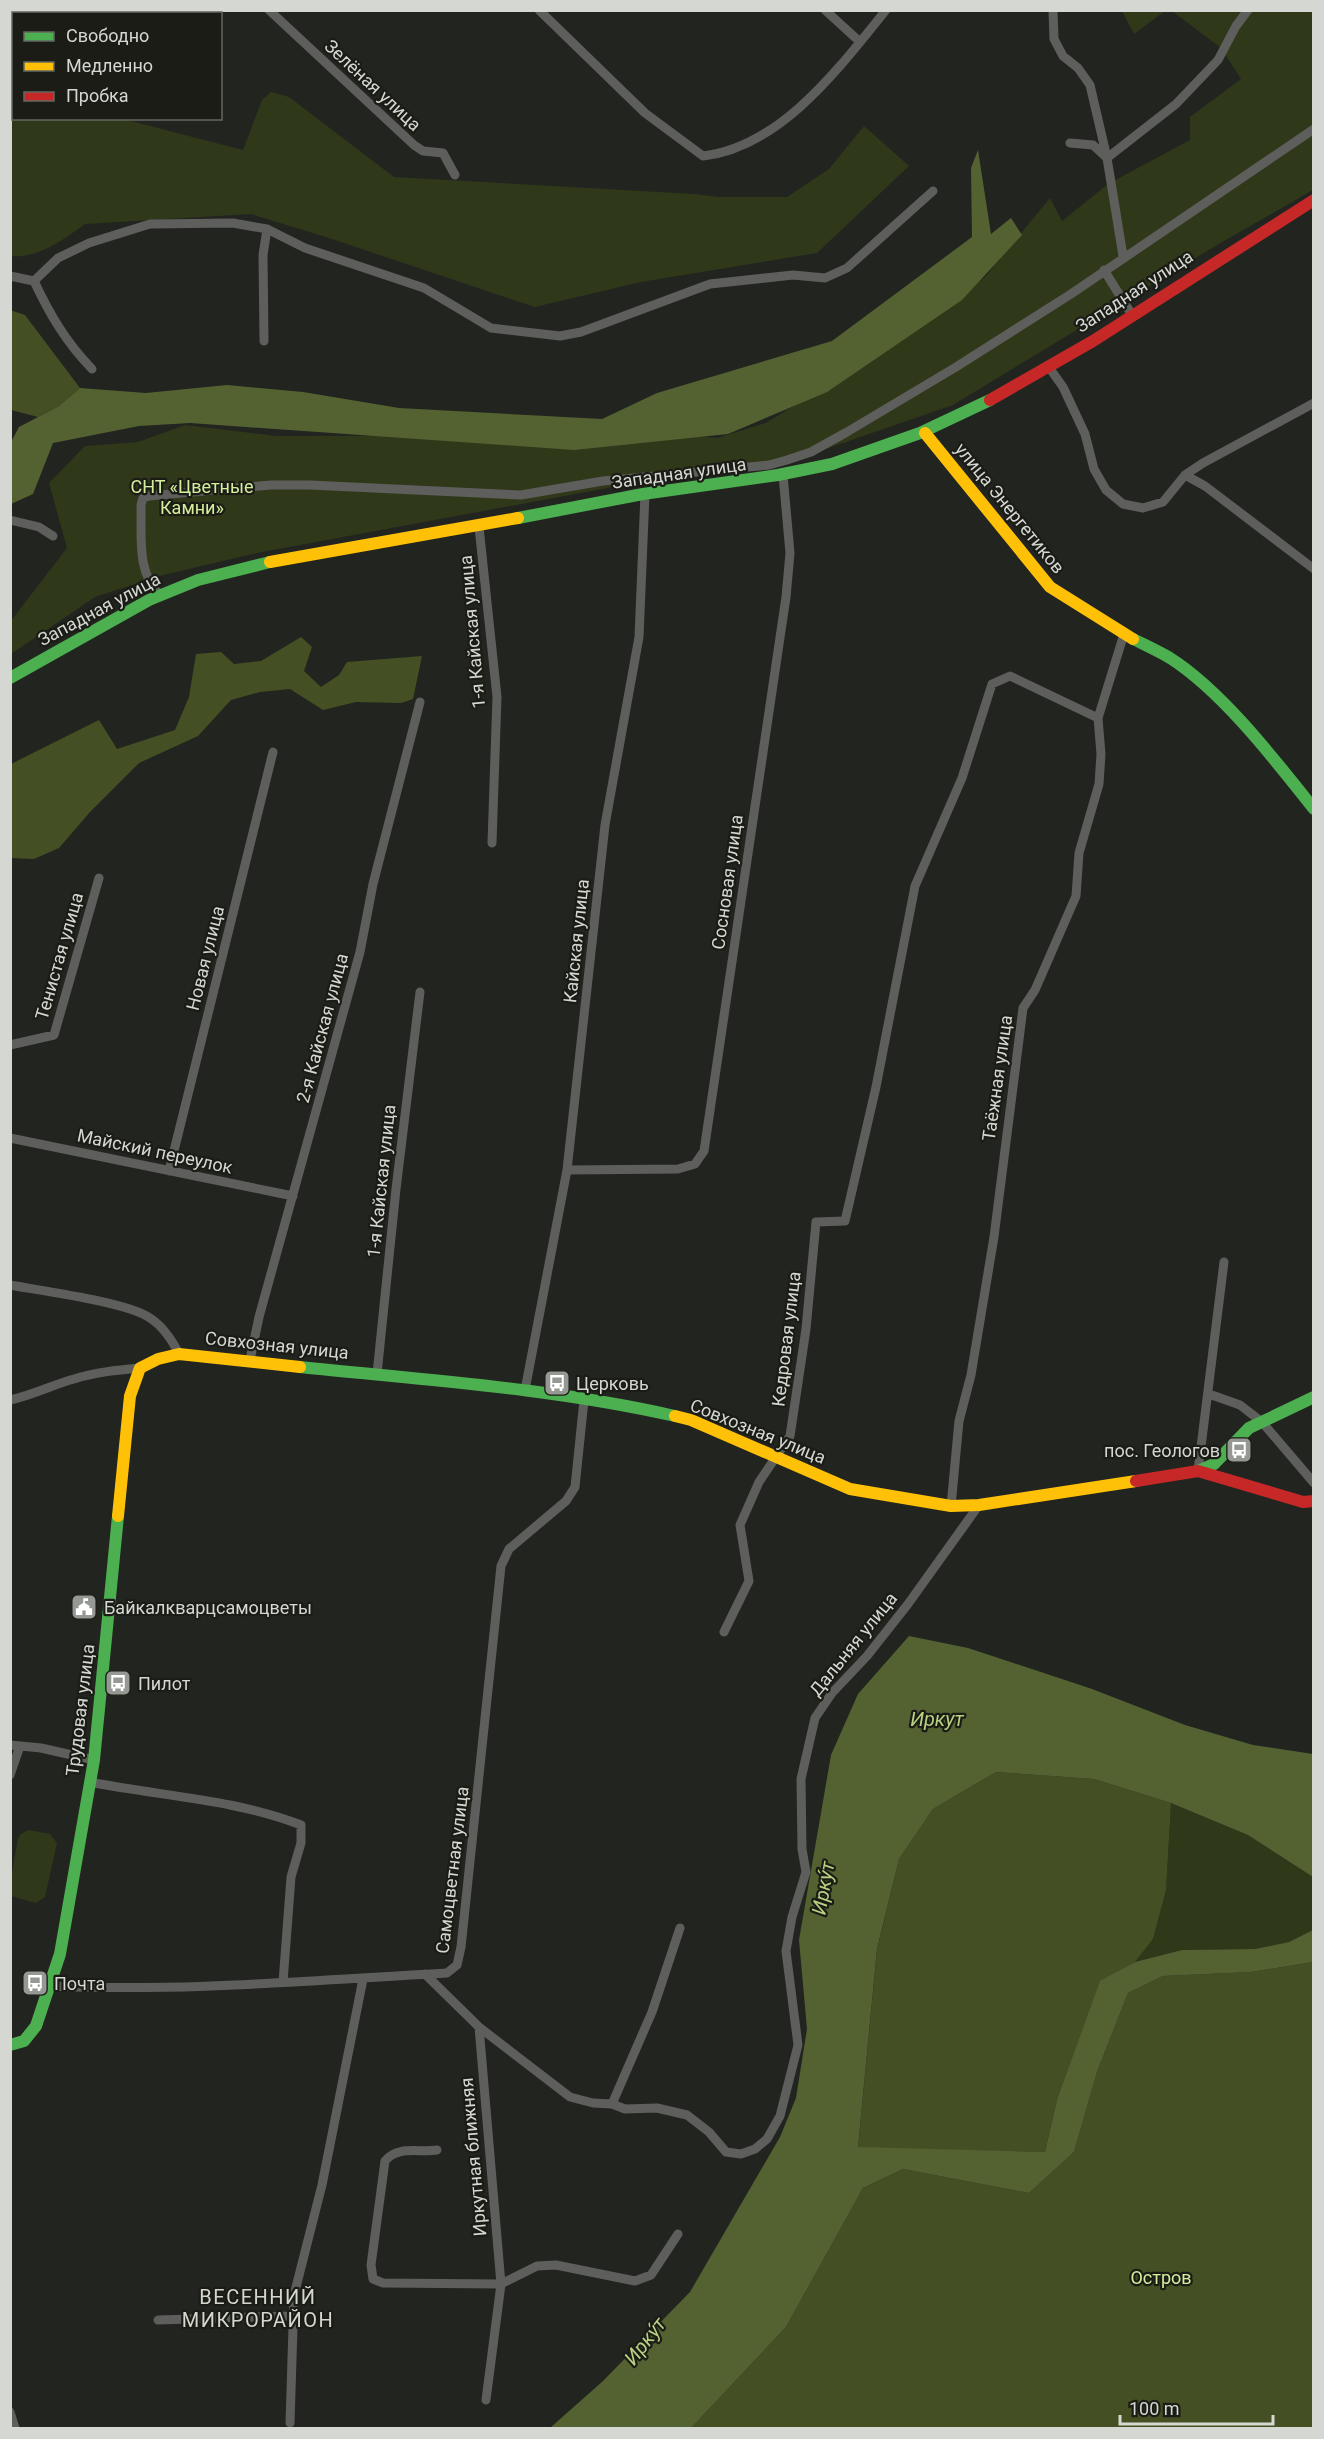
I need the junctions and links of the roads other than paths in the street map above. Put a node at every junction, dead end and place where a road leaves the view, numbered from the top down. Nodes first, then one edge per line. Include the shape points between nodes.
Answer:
1 (269, 10) edge
2 (539, 10) edge
3 (825, 10) edge
4 (886, 10) edge
5 (1053, 10) edge
6 (1248, 10) edge
7 (860, 42) junction
8 (1314, 129) edge
9 (1070, 143) dead end
10 (1107, 158) junction
11 (455, 175) dead end
12 (933, 191) dead end
13 (1314, 200) edge
14 (267, 229) junction
15 (1123, 256) junction
16 (1104, 270) junction
17 (10, 276) edge
18 (34, 281) junction
19 (1132, 315) junction
20 (264, 340) dead end
21 (1048, 366) junction
22 (92, 369) dead end
23 (1314, 403) edge
24 (925, 433) junction
25 (783, 475) junction
26 (1185, 475) junction
27 (645, 494) junction
28 (10, 520) edge
29 (479, 527) junction
30 (52, 536) dead end
31 (1314, 554) edge
32 (1303, 559) junction
33 (1314, 569) edge
34 (160, 595) junction
35 (1124, 634) junction
36 (10, 678) edge
37 (420, 702) dead end
38 (1098, 718) junction
39 (273, 752) dead end
40 (1314, 809) edge
41 (492, 843) dead end
42 (99, 878) dead end
43 (420, 992) dead end
44 (10, 1045) edge
45 (10, 1138) edge
46 (567, 1170) junction
47 (169, 1171) junction
48 (293, 1196) junction
49 (1224, 1262) dead end
50 (10, 1285) edge
51 (179, 1353) junction
52 (250, 1360) junction
53 (140, 1368) junction
54 (377, 1374) junction
55 (525, 1390) junction
56 (1209, 1394) junction
57 (1314, 1397) edge
58 (10, 1400) edge
59 (584, 1400) junction
60 (1262, 1422) junction
61 (778, 1456) junction
62 (1198, 1471) junction
63 (1314, 1483) edge
64 (1314, 1501) edge
65 (979, 1505) junction
66 (951, 1506) junction
67 (724, 1632) dead end
68 (15, 1745) edge
69 (94, 1760) junction
70 (10, 1775) edge
71 (90, 1782) junction
72 (680, 1928) dead end
73 (425, 1974) junction
74 (363, 1978) junction
75 (283, 1982) junction
76 (50, 1986) junction
77 (479, 2027) junction
78 (13, 2045) edge
79 (612, 2104) junction
80 (436, 2150) dead end
81 (678, 2234) dead end
82 (501, 2284) junction
83 (291, 2316) junction
84 (158, 2320) dead end
85 (486, 2400) dead end
86 (10, 2412) edge
87 (290, 2423) dead end
88 (15, 2428) edge

1 - 11 street, Зелёная улица via 414,145 423,151 443,153
2 - 7 street via 645,113 703,156 723,153 767,133 790,116
3 - 7 street
4 - 7 street
5 - 10 street via 1054,39 1063,56 1090,85
6 - 10 street via 1218,60 1176,104
8 - 15 street
9 - 10 street via 1093,145
10 - 15 street
12 - 14 street via 847,268 825,278 793,275 710,284 581,332 560,336 490,327 424,288 305,248
13 - 19 street, Западная улица
14 - 18 street via 233,223 150,225 89,243 58,258
14 - 20 street via 263,255
15 - 16 street
16 - 19 street
16 - 34 street via 848,432 810,452 769,465 603,481 521,495 291,485 148,496 141,505 143,566 150,586
17 - 18 street
18 - 22 street via 46,310 70,347
19 - 21 street, Западная улица
21 - 24 street, Западная улица via 970,412
21 - 26 street via 1063,387 1085,434 1094,469 1106,490 1123,504 1143,508 1163,502
23 - 26 street
24 - 25 street, Западная улица via 857,457
24 - 35 street, улица Энергетиков via 1050,587
25 - 27 street, Западная улица
25 - 46 street, Сосновая улица via 790,553 786,597 704,1151 695,1164 678,1169
26 - 32 street
27 - 29 street, Западная улица
27 - 46 street, Кайская улица via 639,637 605,825
28 - 30 street via 39,527
29 - 34 street, Западная улица via 244,568
29 - 41 street, 1-я Кайская улица via 496,696
31 - 32 street
32 - 33 street
34 - 36 street, Западная улица
35 - 38 street, Таёжная улица
35 - 40 street, улица Энергетиков via 1171,659 1216,697
37 - 48 street, 2-я Кайская улица via 373,884 360,952
38 - 61 street, Кедровая улица via 1010,676 992,684 963,778 915,886 845,1221 816,1222 795,1412 790,1436
38 - 66 street, Таёжная улица via 1099,784 1079,853 1076,896 1035,990 1023,1008 994,1237 971,1376 959,1421
39 - 47 street, Новая улица
42 - 44 street, Тенистая улица via 54,1035
43 - 54 street, 1-я Кайская улица
45 - 47 street, Майский переулок
46 - 55 street, Кайская улица
47 - 48 street, Майский переулок
48 - 52 street, 2-я Кайская улица
49 - 56 street
50 - 51 street via 149,1317 168,1334
51 - 52 street, Совхозная улица
51 - 53 street, Совхозная улица
52 - 54 street, Совхозная улица
53 - 58 street, Совхозная улица via 73,1379
53 - 69 street, Трудовая улица via 130,1396
54 - 55 street, Совхозная улица
55 - 59 street, Совхозная улица
56 - 60 street via 1240,1405
56 - 62 street
57 - 60 street
59 - 61 street, Совхозная улица via 691,1420
59 - 73 street, Самоцветная улица via 575,1487 566,1501 509,1549 501,1566 461,1947 457,1965 447,1973
60 - 62 street via 1249,1428 1214,1464
60 - 63 street
61 - 66 street, Совхозная улица via 850,1488
61 - 67 street, Кедровая улица via 759,1482 740,1525 749,1581
62 - 64 street, Совхозная улица via 1303,1502
62 - 65 street, Совхозная улица
65 - 66 street, Совхозная улица
65 - 79 street, Дальняя улица via 908,1604 832,1693 815,1719 801,1779 806,1872 786,1951 798,2045 780,2116 766,2139 741,2154 726,2152 687,2115 657,2108 625,2109
68 - 69 street
68 - 70 street
69 - 71 street, Трудовая улица
71 - 75 street via 265,1811 301,1825 301,1843 291,1877
71 - 76 street, Трудовая улица via 60,1954
72 - 79 street via 652,2012
73 - 74 street, Самоцветная улица
73 - 77 street, Дальняя улица
74 - 75 street, Самоцветная улица
74 - 83 street via 322,2185
75 - 76 street, Самоцветная улица via 127,1990
76 - 78 street, Трудовая улица via 36,2026 24,2041
77 - 79 street, Дальняя улица via 570,2097
77 - 82 street, Иркутная ближняя
80 - 82 street via 391,2154 386,2162 371,2265 374,2279 383,2283
81 - 82 street via 651,2275 636,2281 556,2265 537,2266
82 - 85 street, Иркутная ближняя
83 - 84 street
83 - 87 street
86 - 88 street

